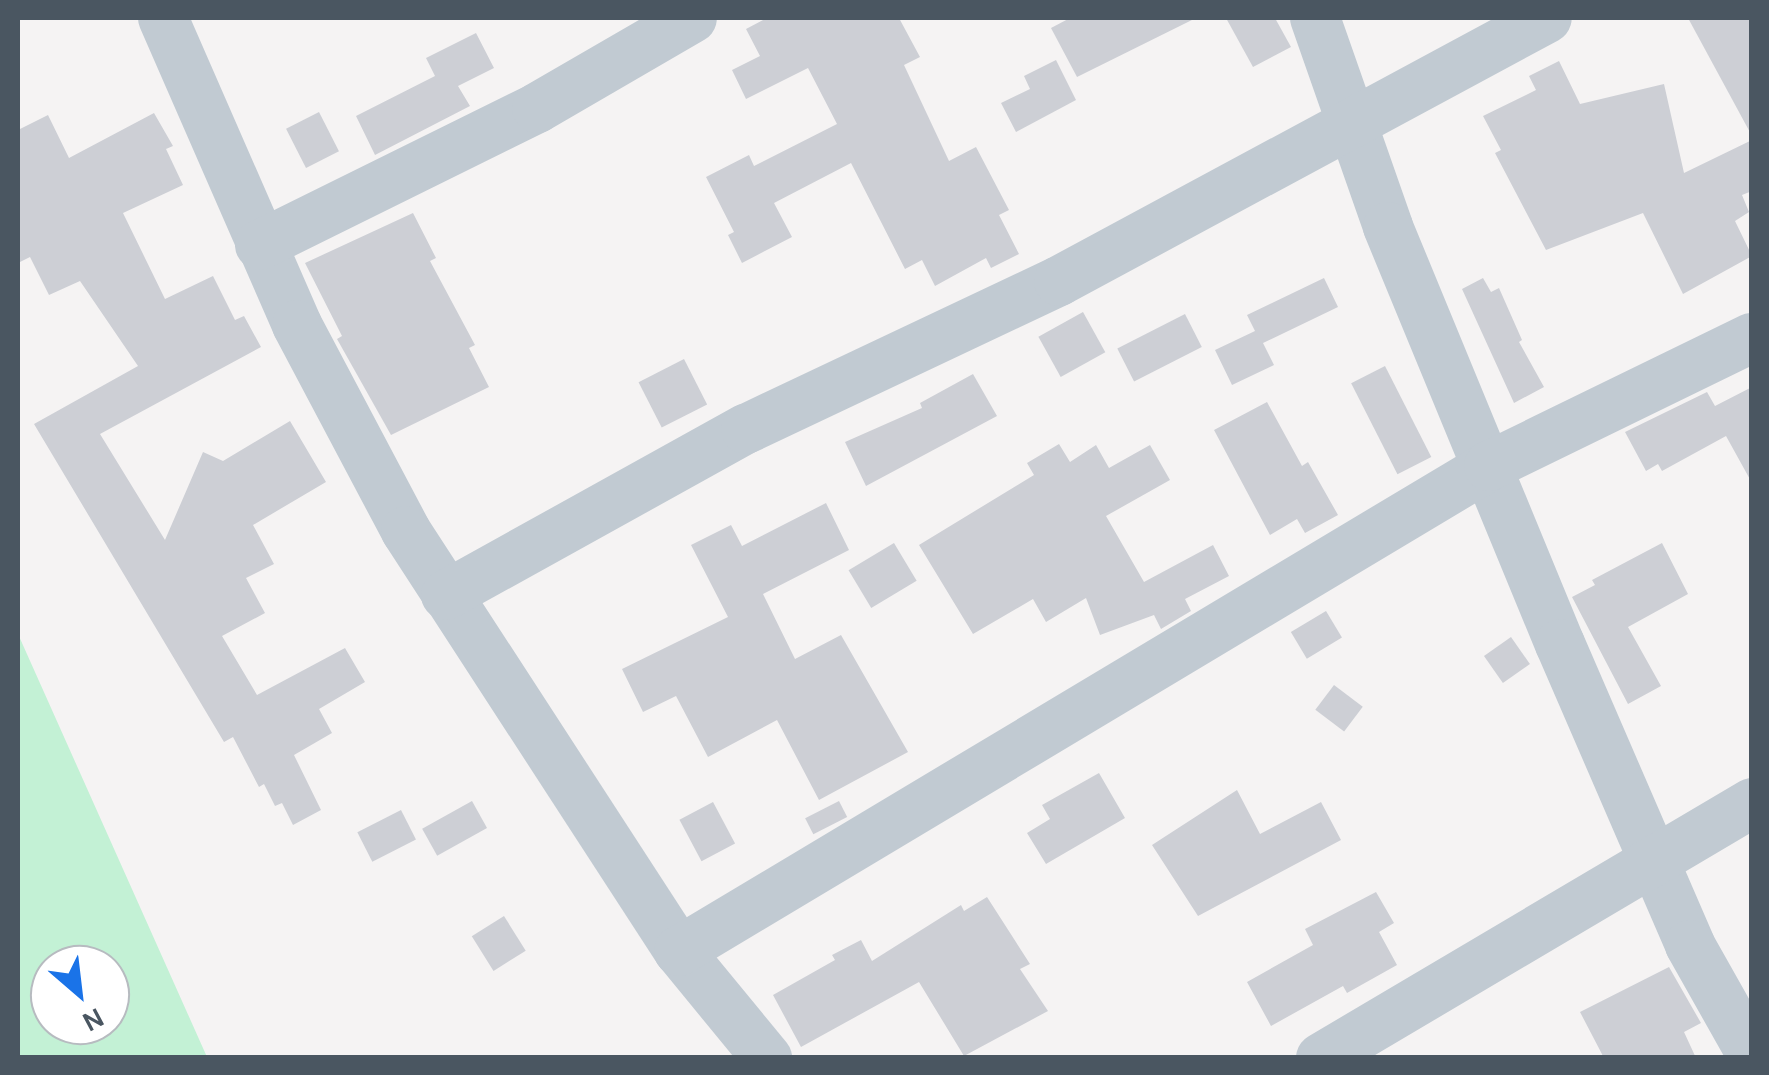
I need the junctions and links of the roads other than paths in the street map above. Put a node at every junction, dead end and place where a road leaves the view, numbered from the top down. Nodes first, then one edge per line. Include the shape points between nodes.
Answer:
1 (163, 18) edge
2 (692, 18) edge
3 (1315, 18) edge
4 (1546, 18) edge
5 (1354, 122) junction
6 (260, 245) junction
7 (1752, 338) edge
8 (1488, 466) junction
9 (446, 595) junction
10 (1752, 803) edge
11 (1656, 858) junction
12 (679, 951) junction
13 (1752, 1055) edge
14 (767, 1058) edge
15 (1321, 1058) edge

1 - 6 street
2 - 6 street via 537,108
3 - 5 street
4 - 5 street
5 - 8 street via 1388,228
5 - 9 street via 1059,281 746,429
6 - 9 street via 397,514
7 - 8 street
8 - 11 street
8 - 12 street
9 - 12 street
10 - 11 street
11 - 13 street via 1690,945
11 - 15 street
12 - 14 street

